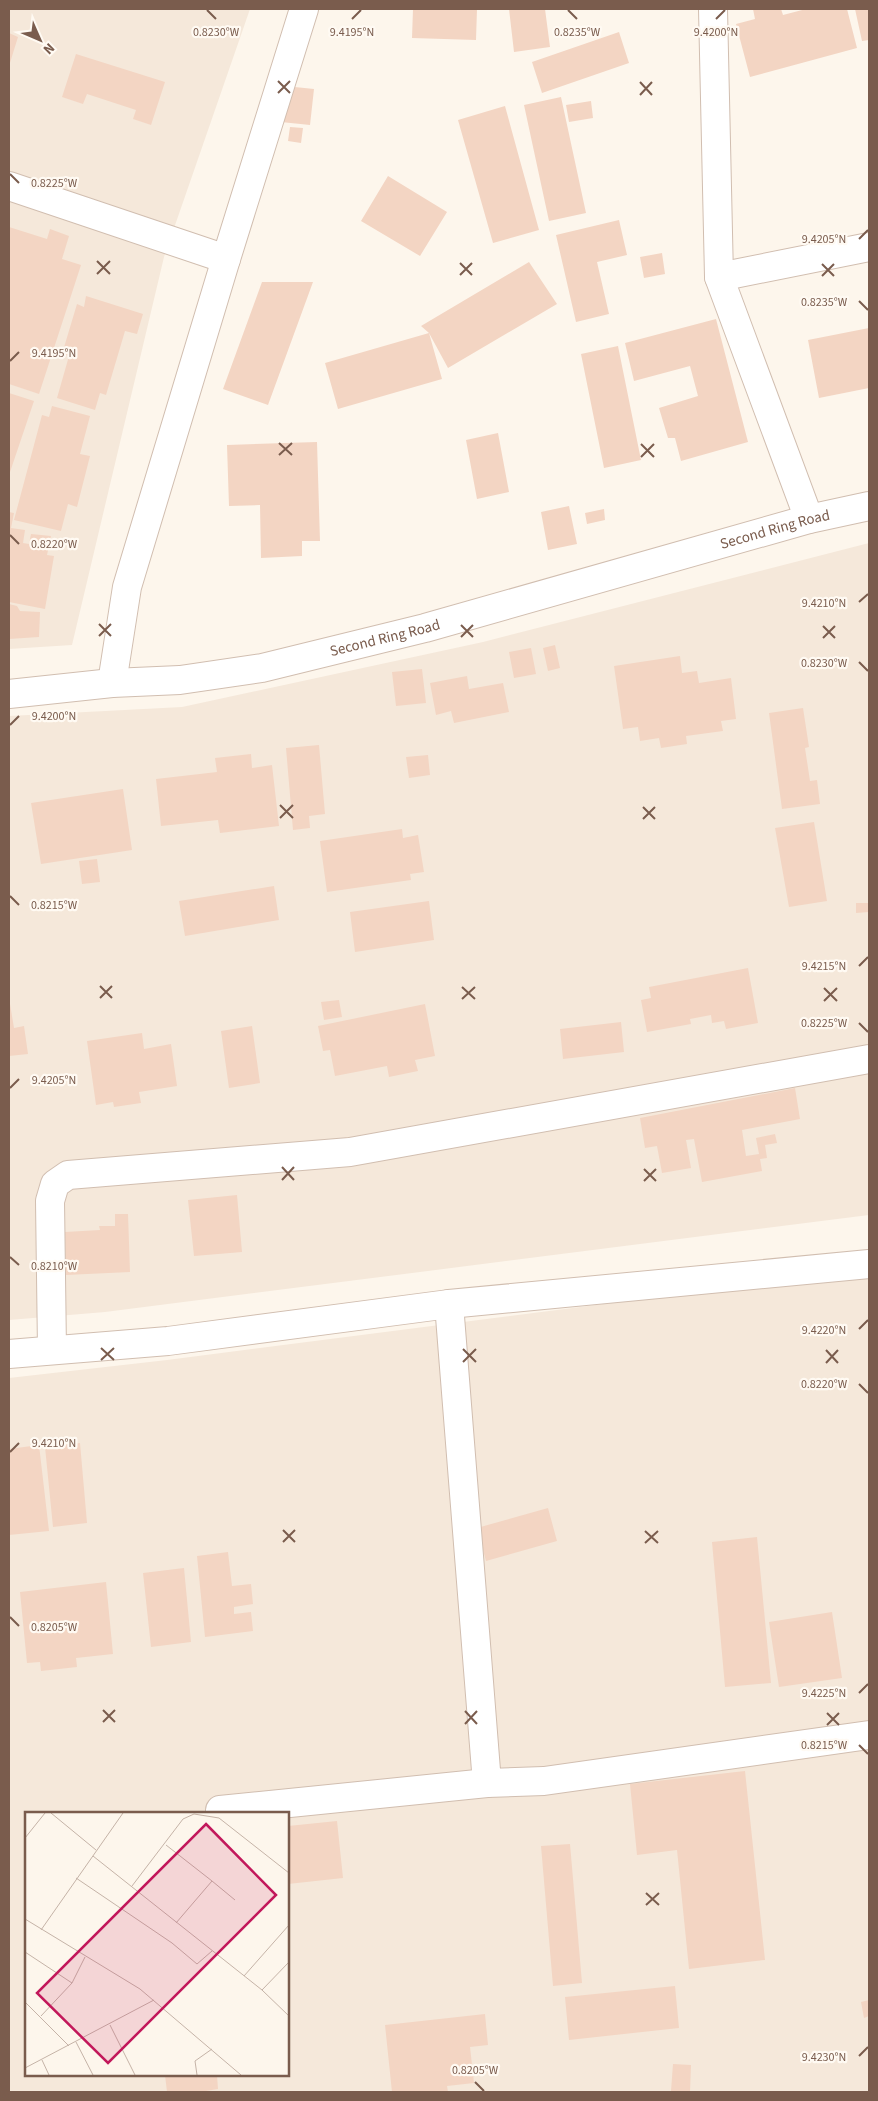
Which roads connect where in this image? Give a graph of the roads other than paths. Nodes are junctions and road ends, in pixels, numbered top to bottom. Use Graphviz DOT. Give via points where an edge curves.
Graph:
graph roads {
  1 [pos="304,9"];
  2 [pos="713,9"];
  3 [pos="9,186"];
  4 [pos="869,247"];
  5 [pos="226,259"];
  6 [pos="719,277"];
  7 [pos="869,506"];
  8 [pos="809,519"];
  9 [pos="112,683"];
  10 [pos="9,694"];
  11 [pos="869,1059"];
  12 [pos="869,1264"];
  13 [pos="449,1304"];
  14 [pos="52,1350"];
  15 [pos="9,1354"];
  16 [pos="869,1735"];
  17 [pos="487,1783"];
  18 [pos="220,1810"];
  1 -- 5 [label="street"];
  2 -- 6 [label="street"];
  3 -- 5 [label="street"];
  4 -- 6 [label="street"];
  5 -- 9 [label="street" via="127,587"];
  6 -- 8 [label="street"];
  7 -- 8 [label="street, Second Ring Road"];
  8 -- 9 [label="street, Second Ring Road" via="425,628 262,668 180,680"];
  9 -- 10 [label="street, Second Ring Road"];
  11 -- 14 [label="street" via="350,1152 68,1175 56,1184 50,1201"];
  12 -- 13 [label="street"];
  13 -- 14 [label="street" via="168,1341"];
  13 -- 17 [label="street"];
  14 -- 15 [label="street"];
  16 -- 17 [label="street" via="544,1781"];
  17 -- 18 [label="street"];
}
